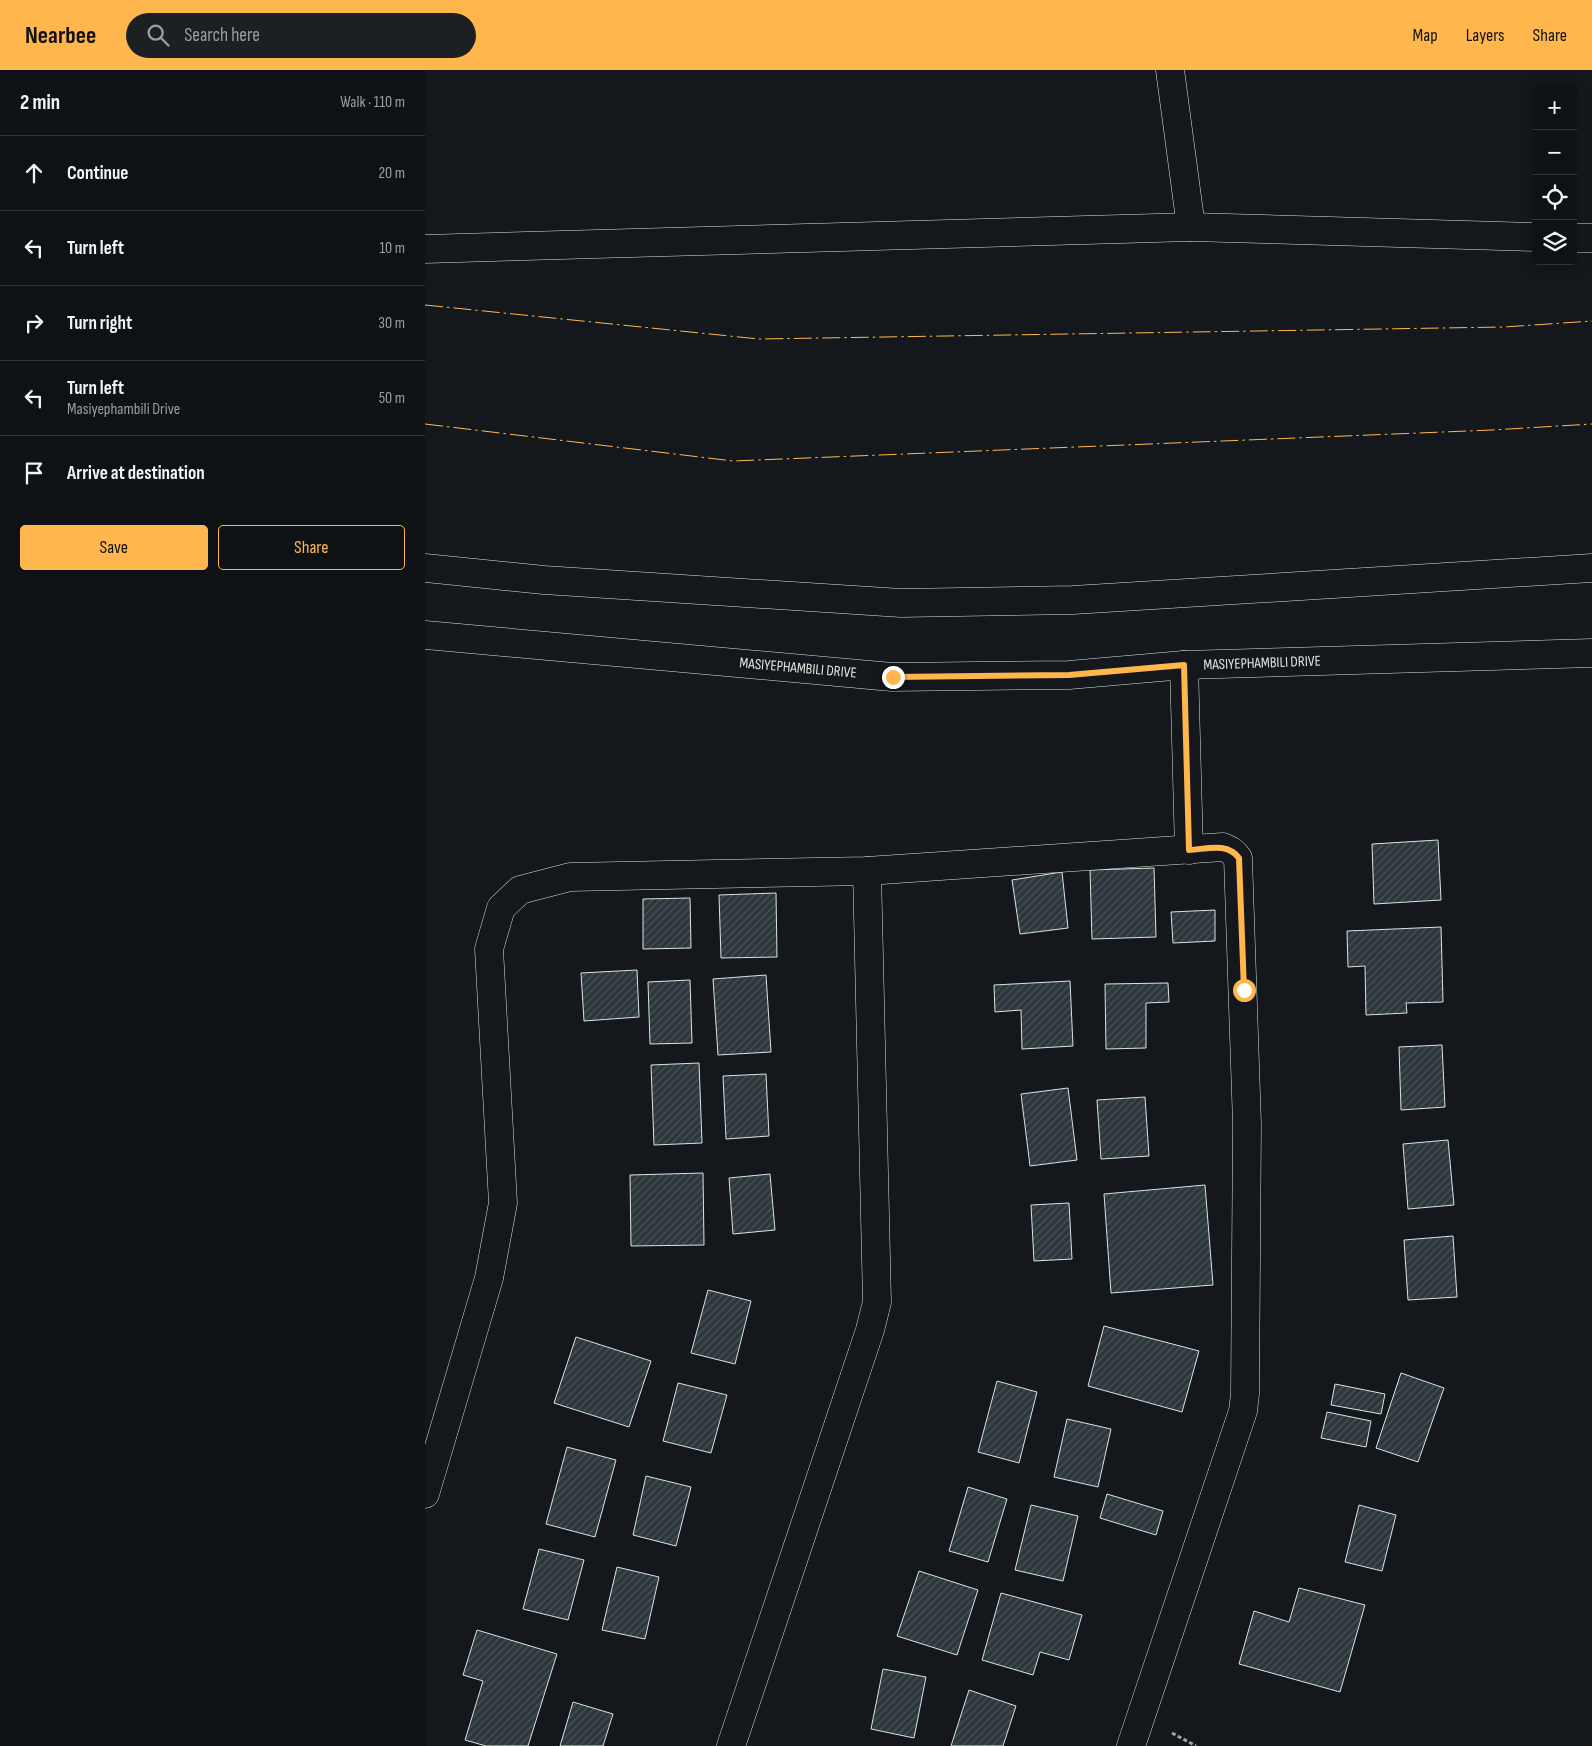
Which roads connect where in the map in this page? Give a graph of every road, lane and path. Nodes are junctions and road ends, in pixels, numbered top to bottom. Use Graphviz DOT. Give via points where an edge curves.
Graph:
graph roads {
  1 [pos="1170,70"];
  2 [pos="1191,227"];
  3 [pos="1532,237"];
  4 [pos="1577,238"];
  5 [pos="1592,238"];
  6 [pos="425,249"];
  7 [pos="425,568"];
  8 [pos="1592,568"];
  9 [pos="425,635"];
  10 [pos="1592,653"];
  11 [pos="1184,665"];
  12 [pos="1189,850"];
  13 [pos="867,871"];
  14 [pos="425,1494"];
  15 [pos="731,1746"];
  16 [pos="1131,1746"];
  1 -- 2 [label="street"];
  2 -- 3 [label="street"];
  2 -- 6 [label="street"];
  4 -- 5 [label="street"];
  7 -- 8 [label="street" via="544,580 901,603 1073,600"];
  9 -- 11 [label="street, MASIYEPHAMBILI DRIVE" via="893,677 1069,675"];
  10 -- 11 [label="street, MASIYEPHAMBILI DRIVE"];
  11 -- 12 [label="street"];
  12 -- 13 [label="street"];
  12 -- 16 [label="street" via="1223,847 1239,858 1247,1124 1245,1394 1243,1411"];
  13 -- 14 [label="street" via="571,878 520,890 501,908 489,949 503,1203 489,1278"];
  13 -- 15 [label="street" via="877,1302"];
}
